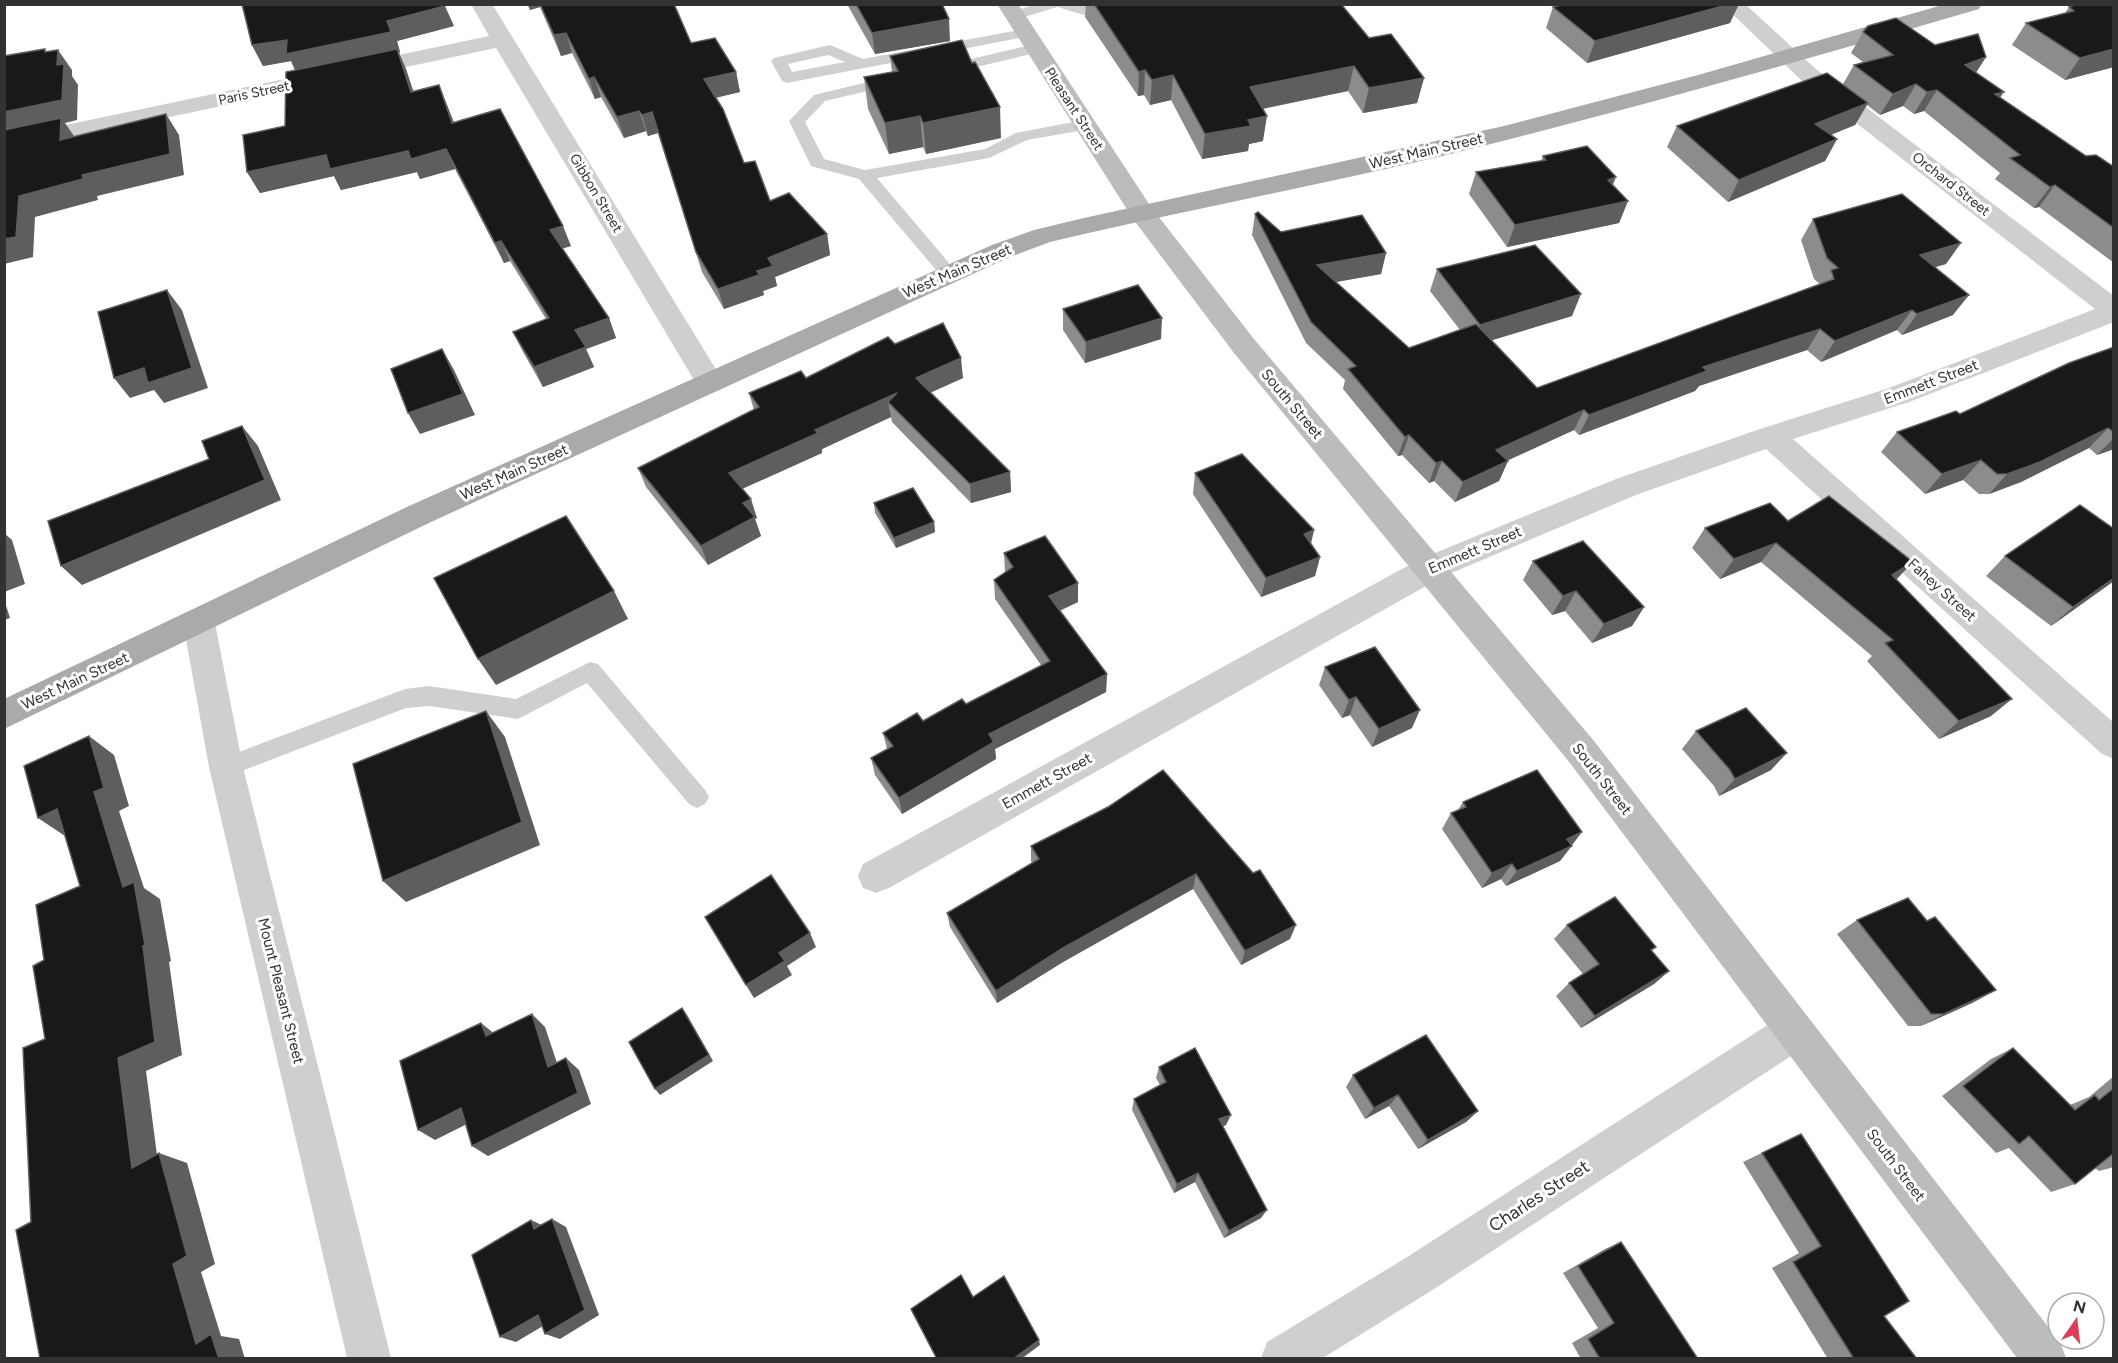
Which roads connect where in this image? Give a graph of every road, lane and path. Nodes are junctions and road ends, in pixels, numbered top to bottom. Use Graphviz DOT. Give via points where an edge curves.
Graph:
graph roads {
  1 [pos="481,4"];
  2 [pos="1053,4"];
  3 [pos="1062,4"];
  4 [pos="1119,4"];
  5 [pos="1732,4"];
  6 [pos="1971,4"];
  7 [pos="1020,26"];
  8 [pos="503,40"];
  9 [pos="1790,57"];
  10 [pos="861,64"];
  11 [pos="934,72"];
  12 [pos="911,77"];
  13 [pos="1084,125"];
  14 [pos="4,145"];
  15 [pos="865,174"];
  16 [pos="1142,213"];
  17 [pos="948,273"];
  18 [pos="2114,311"];
  19 [pos="710,383"];
  20 [pos="1770,436"];
  21 [pos="1431,567"];
  22 [pos="199,622"];
  23 [pos="4,715"];
  24 [pos="2114,744"];
  25 [pos="226,767"];
  26 [pos="697,797"];
  27 [pos="876,876"];
  28 [pos="1794,1031"];
  29 [pos="369,1359"];
  30 [pos="1282,1359"];
  31 [pos="2044,1359"];
  1 -- 8 [label="street, Gibbon Street"];
  2 -- 7 [label="lane"];
  3 -- 4 [label="lane" via="1084,11"];
  5 -- 9 [label="street, Orchard Street"];
  6 -- 9 [label="main road, West Main Street"];
  7 -- 10 [label="lane"];
  7 -- 11 [label="lane"];
  7 -- 13 [label="main road, Pleasant Street"];
  8 -- 14 [label="street, Paris Street"];
  8 -- 19 [label="street, Gibbon Street"];
  9 -- 16 [label="main road, West Main Street" via="1438,149"];
  9 -- 18 [label="street, Orchard Street"];
  12 -- 15 [label="lane" via="820,98 797,121 817,162"];
  13 -- 15 [label="lane" via="1022,136 989,153"];
  13 -- 16 [label="main road, Pleasant Street"];
  15 -- 17 [label="lane"];
  16 -- 17 [label="main road, West Main Street" via="1043,236"];
  16 -- 21 [label="main road, South Street" via="1244,346"];
  17 -- 19 [label="main road, West Main Street"];
  18 -- 20 [label="street, Emmett Street" via="1899,395"];
  19 -- 22 [label="main road, West Main Street" via="420,514"];
  20 -- 21 [label="street, Emmett Street" via="1626,488"];
  20 -- 24 [label="street, Fahey Street"];
  21 -- 27 [label="street, Emmett Street"];
  21 -- 28 [label="main road, South Street" via="1581,752"];
  22 -- 23 [label="main road, West Main Street"];
  22 -- 25 [label="street, Mount Pleasant Street"];
  25 -- 26 [label="lane" via="405,699 429,696 518,709 590,671"];
  25 -- 29 [label="street, Mount Pleasant Street"];
  28 -- 30 [label="street, Charles Street"];
  28 -- 31 [label="main road, South Street"];
}
